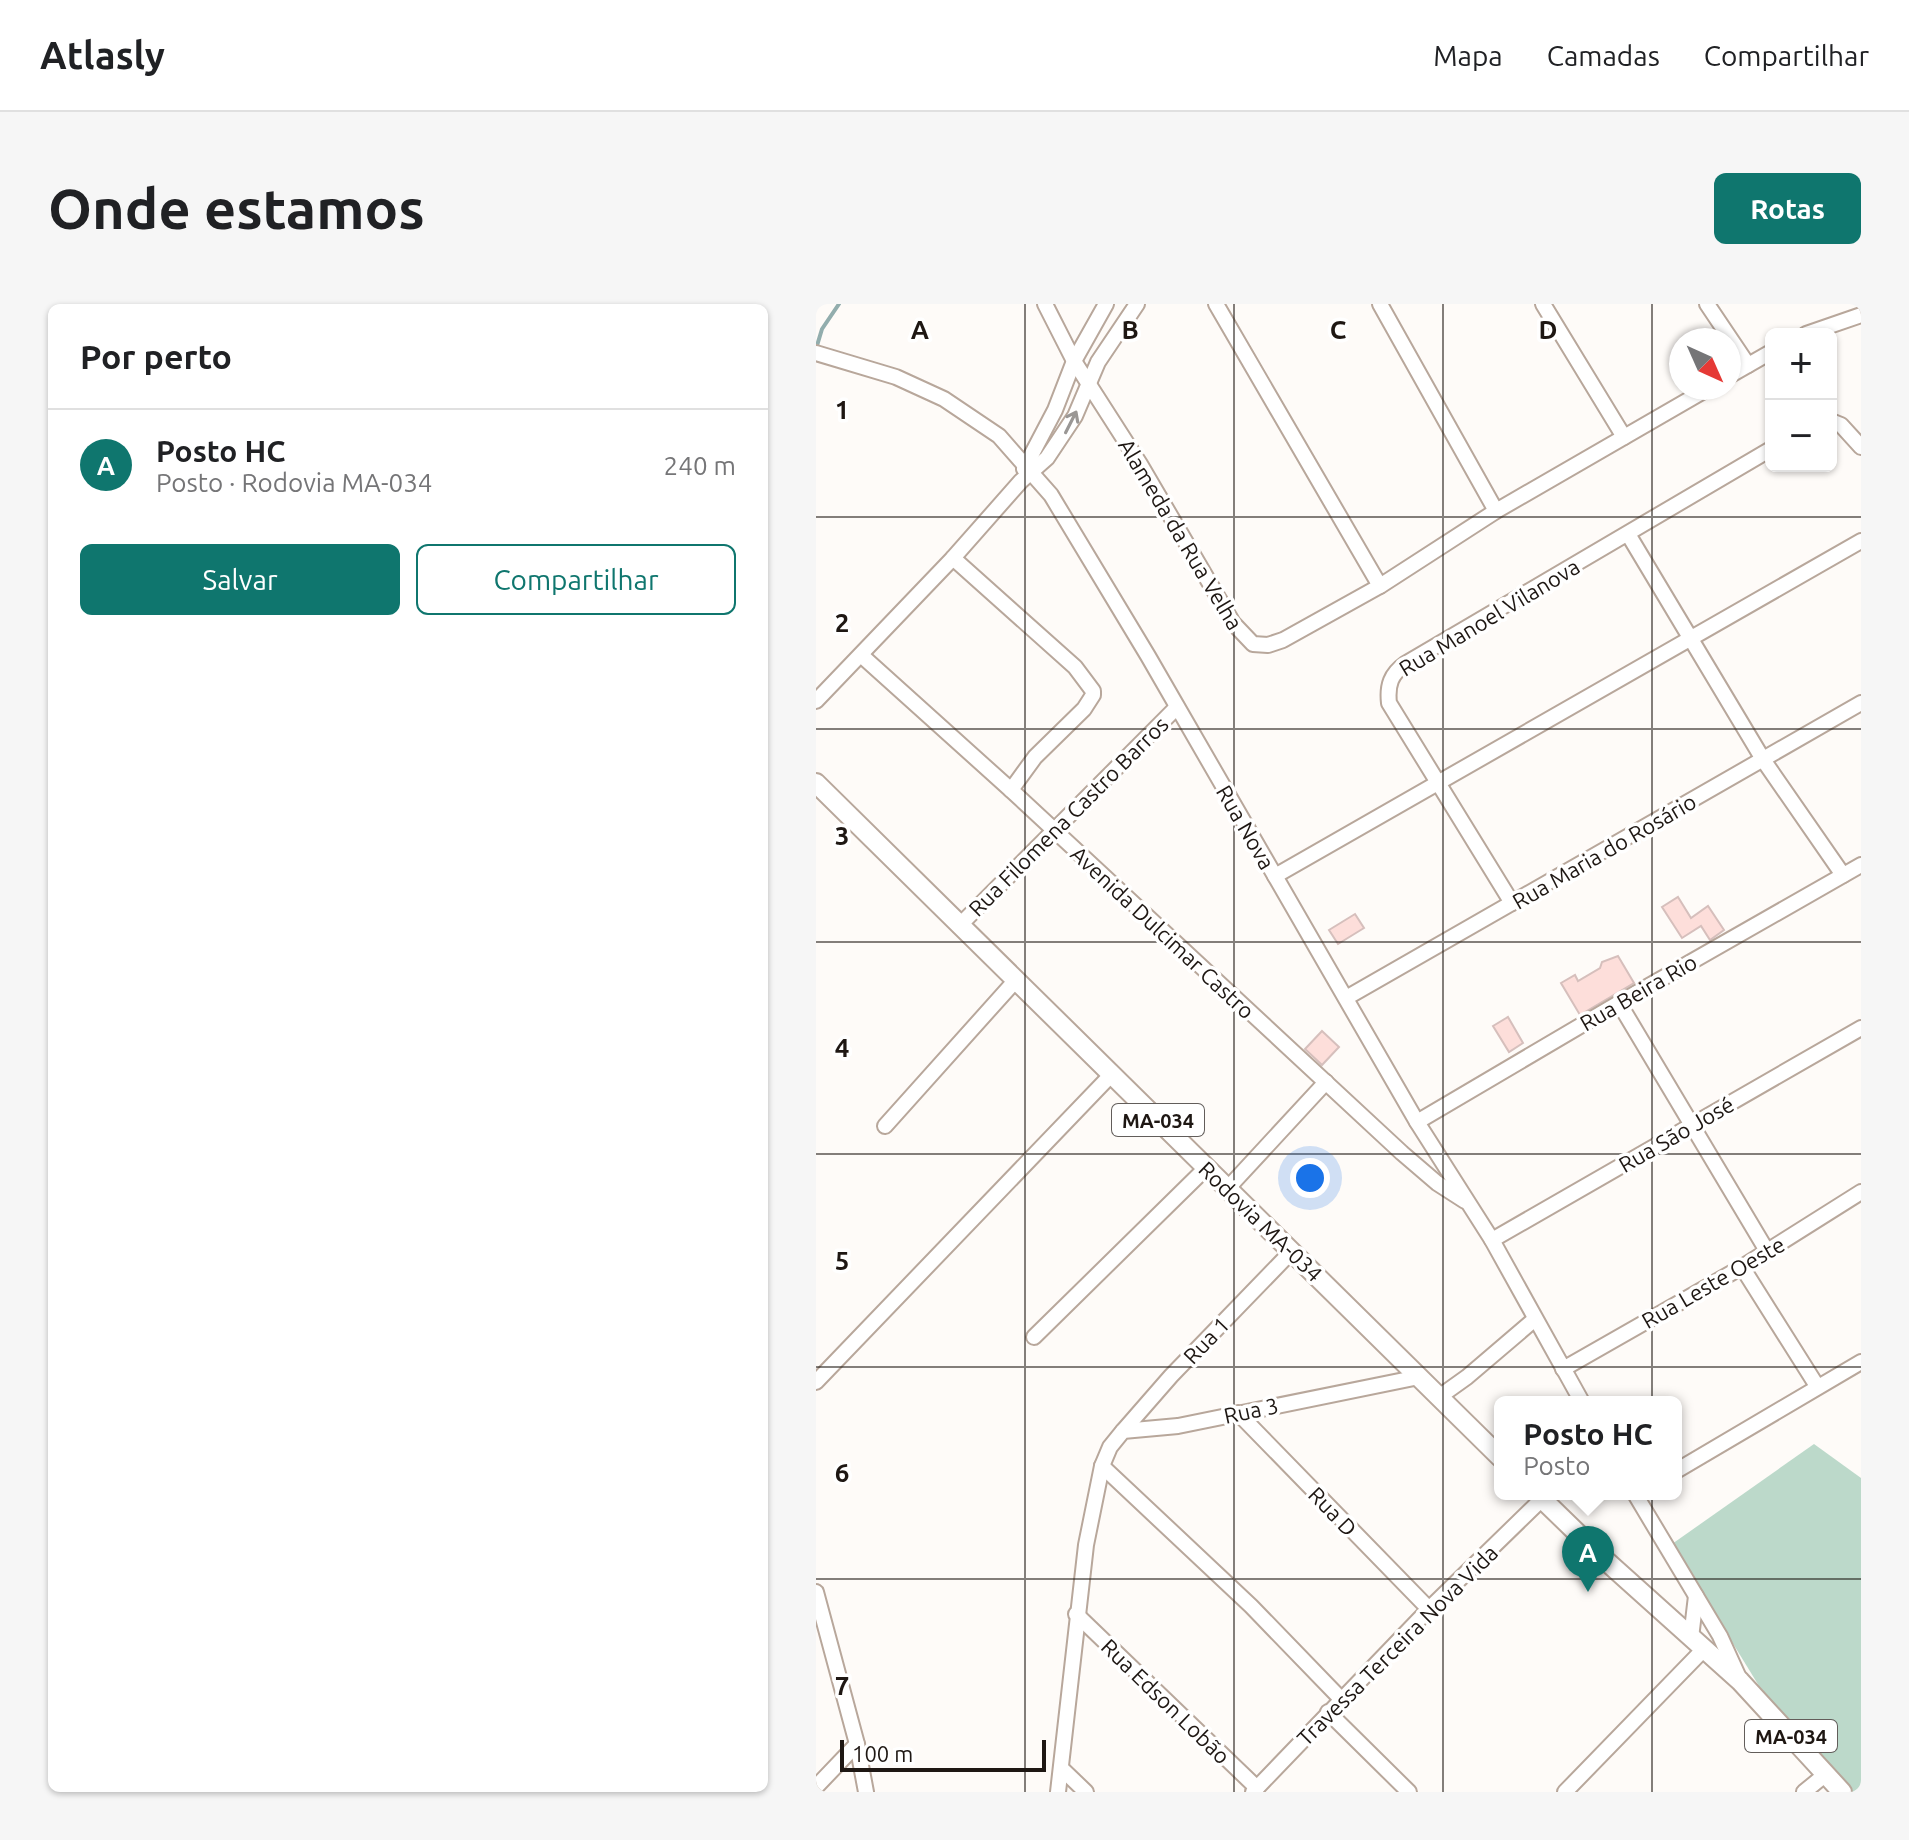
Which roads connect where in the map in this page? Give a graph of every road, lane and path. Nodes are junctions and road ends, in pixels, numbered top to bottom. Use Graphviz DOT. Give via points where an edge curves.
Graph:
graph roads {
  1 [pos="1045,304"];
  2 [pos="1106,304"];
  3 [pos="1137,304"];
  4 [pos="1216,304"];
  5 [pos="1380,304"];
  6 [pos="1543,304"];
  7 [pos="1707,304"];
  8 [pos="1861,315"];
  9 [pos="1823,328"];
  10 [pos="816,353"];
  11 [pos="1765,355"];
  12 [pos="1074,361"];
  13 [pos="1748,365"];
  14 [pos="1741,369"];
  15 [pos="1087,383"];
  16 [pos="1688,400"];
  17 [pos="1837,424"];
  18 [pos="1624,437"];
  19 [pos="1861,447"];
  20 [pos="1765,453"];
  21 [pos="1026,473"];
  22 [pos="1496,511"];
  23 [pos="1628,534"];
  24 [pos="1861,541"];
  25 [pos="953,558"];
  26 [pos="1380,586"];
  27 [pos="1691,640"];
  28 [pos="861,655"];
  29 [pos="816,701"];
  30 [pos="1861,703"];
  31 [pos="1177,707"];
  32 [pos="1764,761"];
  33 [pos="816,783"];
  34 [pos="1440,783"];
  35 [pos="1011,790"];
  36 [pos="1053,831"];
  37 [pos="1861,865"];
  38 [pos="1843,875"];
  39 [pos="1275,876"];
  40 [pos="1512,903"];
  41 [pos="959,926"];
  42 [pos="1015,981"];
  43 [pos="1346,998"];
  44 [pos="1619,1003"];
  45 [pos="1861,1028"];
  46 [pos="1112,1074"];
  47 [pos="1326,1082"];
  48 [pos="1417,1122"];
  49 [pos="885,1126"];
  50 [pos="1690,1126"];
  51 [pos="1206,1168"];
  52 [pos="1228,1188"];
  53 [pos="1861,1192"];
  54 [pos="1469,1204"];
  55 [pos="1492,1240"];
  56 [pos="1292,1251"];
  57 [pos="1767,1251"];
  58 [pos="1742,1267"];
  59 [pos="1535,1319"];
  60 [pos="1034,1337"];
  61 [pos="1861,1362"];
  62 [pos="1563,1369"];
  63 [pos="817,1377"];
  64 [pos="1419,1377"];
  65 [pos="1817,1386"];
  66 [pos="1579,1396"];
  67 [pos="1439,1397"];
  68 [pos="1238,1413"];
  69 [pos="1123,1431"];
  70 [pos="1494,1451"];
  71 [pos="1102,1466"];
  72 [pos="1682,1467"];
  73 [pos="1536,1500"];
  74 [pos="1544,1500"];
  75 [pos="1640,1500"];
  76 [pos="816,1594"];
  77 [pos="1696,1595"];
  78 [pos="1429,1609"];
  79 [pos="1076,1614"];
  80 [pos="1697,1644"];
  81 [pos="1740,1681"];
  82 [pos="1341,1699"];
  83 [pos="1328,1712"];
  84 [pos="857,1744"];
  85 [pos="1061,1768"];
  86 [pos="1826,1774"];
  87 [pos="816,1787"];
  88 [pos="1255,1790"];
  89 [pos="866,1792"];
  90 [pos="1058,1792"];
  91 [pos="1086,1792"];
  92 [pos="1409,1792"];
  93 [pos="1565,1792"];
  94 [pos="1804,1792"];
  95 [pos="1842,1792"];
  1 -- 12 [label="street, Alameda da Rua Velha"];
  2 -- 12 [label="street"];
  3 -- 15 [label="street"];
  4 -- 26 [label="street"];
  5 -- 22 [label="street"];
  6 -- 18 [label="street"];
  7 -- 13 [label="street"];
  8 -- 9 [label="street"];
  10 -- 21 [label="street, Rua Nova" via="917,385 944,399 999,436"];
  11 -- 13 [label="street"];
  12 -- 15 [label="street, Alameda da Rua Velha"];
  12 -- 21 [label="street"];
  13 -- 14 [label="street"];
  21 -- 15 [label="street, one-way" via="1065,434"];
  15 -- 26 [label="street, Alameda da Rua Velha" via="1233,623 1253,644 1283,640"];
  16 -- 18 [label="street, Alameda da Rua Velha"];
  17 -- 19 [label="street"];
  18 -- 22 [label="street, Alameda da Rua Velha"];
  20 -- 23 [label="street, Rua Manoel Vilanova"];
  21 -- 25 [label="street"];
  21 -- 31 [label="street, Rua Nova" via="1066,517"];
  22 -- 26 [label="street, Alameda da Rua Velha"];
  23 -- 27 [label="street"];
  23 -- 34 [label="street, Rua Manoel Vilanova" via="1396,670 1389,703"];
  24 -- 27 [label="street"];
  25 -- 28 [label="street"];
  25 -- 35 [label="street" via="1092,688 1084,709 1035,757"];
  27 -- 32 [label="street"];
  27 -- 34 [label="street"];
  28 -- 29 [label="street"];
  28 -- 35 [label="street, Avenida Dulcimar Castro"];
  30 -- 32 [label="street, Rua Maria do Rosário"];
  31 -- 36 [label="street, Rua Filomena Castro Barros"];
  31 -- 39 [label="street, Rua Nova"];
  32 -- 38 [label="street"];
  32 -- 40 [label="street, Rua Maria do Rosário"];
  33 -- 41 [label="main road, Rodovia MA-034 / MA-034"];
  34 -- 39 [label="street"];
  34 -- 40 [label="street, Rua Manoel Vilanova"];
  35 -- 36 [label="street, Avenida Dulcimar Castro"];
  36 -- 41 [label="street, Rua Filomena Castro Barros"];
  36 -- 47 [label="street, Avenida Dulcimar Castro"];
  37 -- 38 [label="street, Rua Beira Rio"];
  38 -- 44 [label="street, Rua Beira Rio"];
  39 -- 43 [label="street, Rua Nova"];
  40 -- 43 [label="street, Rua Maria do Rosário"];
  41 -- 42 [label="main road, Rodovia MA-034 / MA-034"];
  42 -- 46 [label="main road, Rodovia MA-034 / MA-034"];
  42 -- 49 [label="street"];
  43 -- 48 [label="street, Rua Nova"];
  44 -- 48 [label="street, Rua Beira Rio"];
  44 -- 50 [label="street"];
  45 -- 50 [label="street, Rua São José"];
  46 -- 51 [label="main road, Rodovia MA-034 / MA-034"];
  46 -- 63 [label="street"];
  47 -- 52 [label="street"];
  47 -- 54 [label="street, Avenida Dulcimar Castro" via="1425,1173"];
  48 -- 54 [label="street, Rua Nova"];
  50 -- 55 [label="street, Rua São José"];
  50 -- 57 [label="street"];
  51 -- 52 [label="main road, Rodovia MA-034 / MA-034"];
  51 -- 60 [label="street"];
  52 -- 56 [label="main road, Rodovia MA-034 / MA-034"];
  53 -- 57 [label="street, Rua Leste Oeste"];
  54 -- 55 [label="street, Rua Nova"];
  55 -- 59 [label="street, Rua Nova"];
  56 -- 64 [label="main road, Rodovia MA-034 / MA-034"];
  56 -- 69 [label="street, Rua 1"];
  57 -- 58 [label="street, Rua Leste Oeste"];
  58 -- 62 [label="street, Rua Leste Oeste"];
  58 -- 65 [label="street"];
  59 -- 62 [label="street, Rua Nova"];
  59 -- 67 [label="street"];
  61 -- 65 [label="street"];
  62 -- 66 [label="street, Rua Nova"];
  64 -- 67 [label="main road, Rodovia MA-034 / MA-034"];
  64 -- 68 [label="street, Rua 3"];
  65 -- 72 [label="street"];
  67 -- 70 [label="main road, Rodovia MA-034 / MA-034"];
  68 -- 69 [label="street, Rua 3"];
  68 -- 78 [label="street, Rua D"];
  69 -- 71 [label="street"];
  71 -- 79 [label="street"];
  71 -- 82 [label="street"];
  73 -- 78 [label="street, Travessa Terceira Nova Vida"];
  74 -- 80 [label="main road, MA-034"];
  75 -- 77 [label="street"];
  76 -- 84 [label="street"];
  77 -- 80 [label="street"];
  77 -- 81 [label="street"];
  78 -- 82 [label="street, Travessa Terceira Nova Vida"];
  79 -- 85 [label="street"];
  79 -- 88 [label="street, Rua Edson Lobão"];
  80 -- 81 [label="main road, MA-034"];
  80 -- 93 [label="street"];
  81 -- 86 [label="main road, MA-034"];
  82 -- 83 [label="street, Travessa Terceira Nova Vida"];
  83 -- 88 [label="street, Travessa Terceira Nova Vida"];
  83 -- 92 [label="street"];
  84 -- 87 [label="street"];
  84 -- 89 [label="street"];
  85 -- 90 [label="street"];
  85 -- 91 [label="street"];
  86 -- 94 [label="street"];
  86 -- 95 [label="main road, MA-034"];
}
